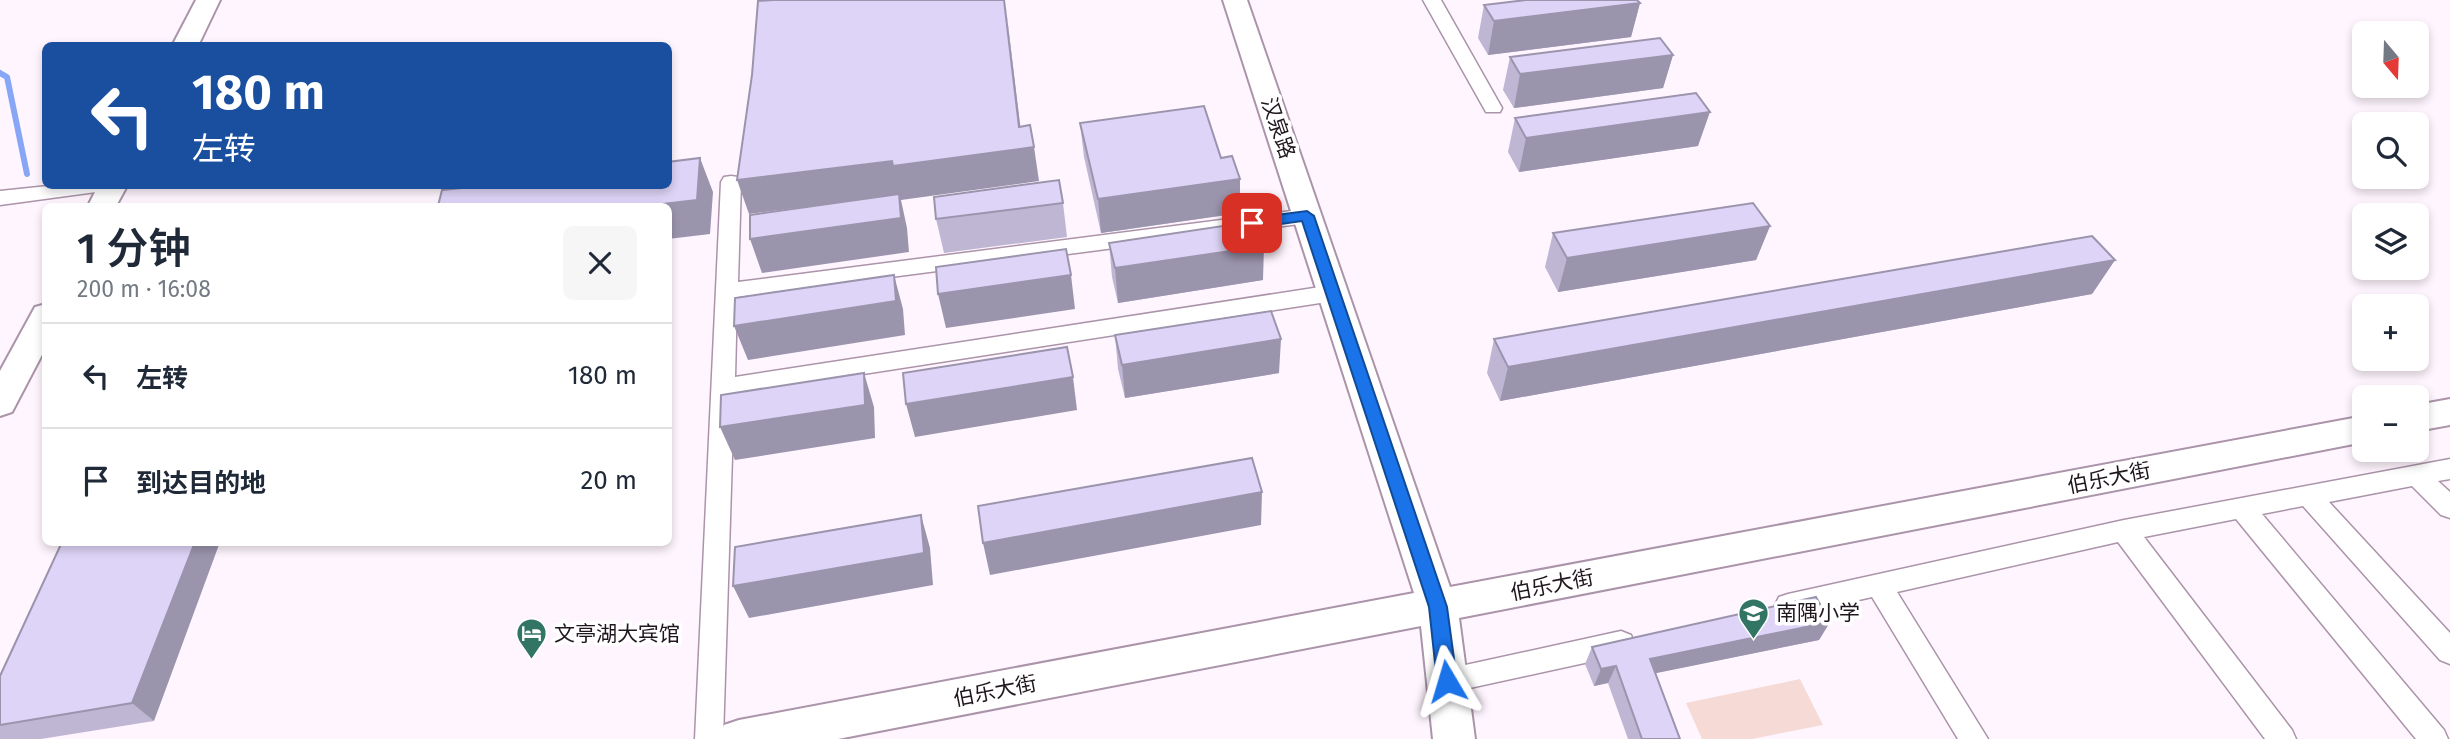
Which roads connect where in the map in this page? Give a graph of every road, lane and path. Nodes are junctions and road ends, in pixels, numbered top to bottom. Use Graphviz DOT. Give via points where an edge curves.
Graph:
graph roads {
  1 [pos="208,0"];
  2 [pos="1235,0"];
  3 [pos="1432,0"];
  4 [pos="187,42"];
  5 [pos="1493,108"];
  6 [pos="731,182"];
  7 [pos="72,189"];
  8 [pos="0,198"];
  9 [pos="1307,216"];
  10 [pos="727,290"];
  11 [pos="1333,293"];
  12 [pos="42,323"];
  13 [pos="723,387"];
  14 [pos="0,403"];
  15 [pos="2450,412"];
  16 [pos="2429,416"];
  17 [pos="2352,431"];
  18 [pos="2450,470"];
  19 [pos="2417,475"];
  20 [pos="2309,496"];
  21 [pos="2242,508"];
  22 [pos="2450,508"];
  23 [pos="2124,530"];
  24 [pos="1879,585"];
  25 [pos="1438,607"];
  26 [pos="1771,609"];
  27 [pos="1649,636"];
  28 [pos="2450,652"];
  29 [pos="1447,681"];
  30 [pos="709,739"];
  31 [pos="739,739"];
  32 [pos="1454,739"];
  33 [pos="1975,739"];
  34 [pos="2282,739"];
  35 [pos="2434,739"];
  1 -- 4 [label="main road"];
  2 -- 9 [label="main road, 汉泉路"];
  3 -- 5 [label="street"];
  6 -- 10 [label="street"];
  7 -- 8 [label="street"];
  9 -- 10 [label="street"];
  9 -- 11 [label="main road, 汉泉路"];
  10 -- 13 [label="street"];
  11 -- 13 [label="street"];
  11 -- 25 [label="main road, 汉泉路"];
  12 -- 14 [label="main road"];
  13 -- 30 [label="street"];
  15 -- 16 [label="main road"];
  17 -- 25 [label="main road, 伯乐大街"];
  18 -- 19 [label="street"];
  19 -- 20 [label="street"];
  19 -- 22 [label="street"];
  20 -- 21 [label="street"];
  20 -- 28 [label="street"];
  21 -- 23 [label="street"];
  21 -- 35 [label="street"];
  23 -- 24 [label="street"];
  23 -- 34 [label="street"];
  24 -- 26 [label="street"];
  24 -- 33 [label="street"];
  25 -- 29 [label="main road, 汉泉路"];
  25 -- 31 [label="main road, 伯乐大街"];
  27 -- 29 [label="street"];
  29 -- 32 [label="main road, 汉泉路"];
}
